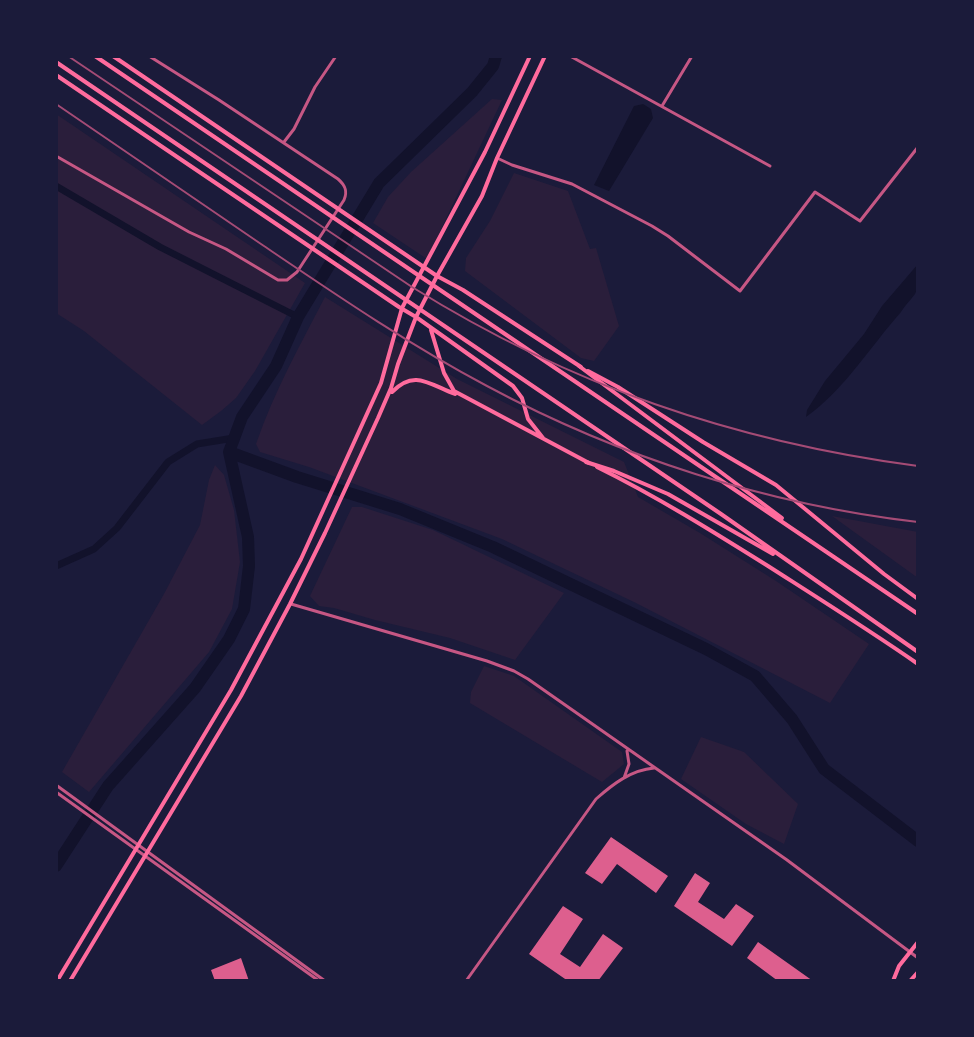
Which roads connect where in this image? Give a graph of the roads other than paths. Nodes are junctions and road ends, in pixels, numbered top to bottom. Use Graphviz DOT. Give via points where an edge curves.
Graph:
graph roads {
  1 [pos="95,56"];
  2 [pos="113,56"];
  3 [pos="149,56"];
  4 [pos="336,56"];
  5 [pos="530,56"];
  6 [pos="545,56"];
  7 [pos="570,56"];
  8 [pos="692,56"];
  9 [pos="56,62"];
  10 [pos="56,75"];
  11 [pos="662,106"];
  12 [pos="284,142"];
  13 [pos="918,147"];
  14 [pos="56,156"];
  15 [pos="497,158"];
  16 [pos="770,166"];
  17 [pos="424,266"];
  18 [pos="437,276"];
  19 [pos="402,308"];
  20 [pos="416,317"];
  21 [pos="430,328"];
  22 [pos="579,366"];
  23 [pos="387,397"];
  24 [pos="468,400"];
  25 [pos="543,438"];
  26 [pos="586,462"];
  27 [pos="806,537"];
  28 [pos="787,562"];
  29 [pos="918,599"];
  30 [pos="290,604"];
  31 [pos="918,614"];
  32 [pos="918,652"];
  33 [pos="918,664"];
  34 [pos="627,749"];
  35 [pos="654,768"];
  36 [pos="624,778"];
  37 [pos="56,785"];
  38 [pos="56,792"];
  39 [pos="66,795"];
  40 [pos="137,848"];
  41 [pos="146,854"];
  42 [pos="918,942"];
  43 [pos="910,952"];
  44 [pos="918,958"];
  45 [pos="918,972"];
  46 [pos="57,981"];
  47 [pos="70,981"];
  48 [pos="319,981"];
  49 [pos="325,981"];
  50 [pos="466,981"];
  51 [pos="893,981"];
  52 [pos="910,981"];
  1 -- 27 [label="main road"];
  2 -- 17 [label="main road"];
  3 -- 12 [label="street"];
  4 -- 12 [label="street"];
  5 -- 17 [label="main road"];
  6 -- 15 [label="main road"];
  7 -- 11 [label="street"];
  8 -- 11 [label="street"];
  9 -- 28 [label="main road"];
  10 -- 19 [label="main road"];
  11 -- 16 [label="street"];
  12 -- 14 [label="street" via="338,179 346,191 303,265 287,280 278,280"];
  13 -- 15 [label="street" via="860,221 815,192 740,291 652,226 572,184"];
  15 -- 18 [label="main road"];
  17 -- 18 [label="main road"];
  17 -- 19 [label="main road"];
  18 -- 20 [label="main road"];
  18 -- 22 [label="main road"];
  19 -- 20 [label="main road"];
  19 -- 40 [label="main road" via="381,383 301,559 249,659"];
  20 -- 21 [label="main road"];
  20 -- 23 [label="main road"];
  21 -- 24 [label="main road" via="449,385"];
  21 -- 25 [label="main road" via="513,386"];
  22 -- 27 [label="main road"];
  22 -- 29 [label="main road" via="776,485"];
  23 -- 24 [label="main road" via="411,378"];
  23 -- 30 [label="main road"];
  24 -- 25 [label="main road"];
  25 -- 26 [label="main road"];
  26 -- 28 [label="main road" via="668,494"];
  26 -- 33 [label="main road" via="693,519"];
  27 -- 31 [label="main road"];
  28 -- 32 [label="main road"];
  30 -- 34 [label="street" via="502,666"];
  30 -- 41 [label="main road"];
  34 -- 35 [label="street"];
  34 -- 36 [label="street"];
  35 -- 36 [label="street"];
  35 -- 43 [label="street"];
  36 -- 50 [label="street" via="587,810"];
  37 -- 39 [label="street"];
  38 -- 39 [label="street"];
  39 -- 40 [label="street"];
  39 -- 40 [label="street"];
  40 -- 41 [label="street"];
  40 -- 46 [label="main road"];
  41 -- 47 [label="main road"];
  41 -- 48 [label="street"];
  41 -- 49 [label="street"];
  42 -- 43 [label="main road"];
  43 -- 44 [label="street"];
  43 -- 51 [label="main road"];
  45 -- 52 [label="main road"];
}
